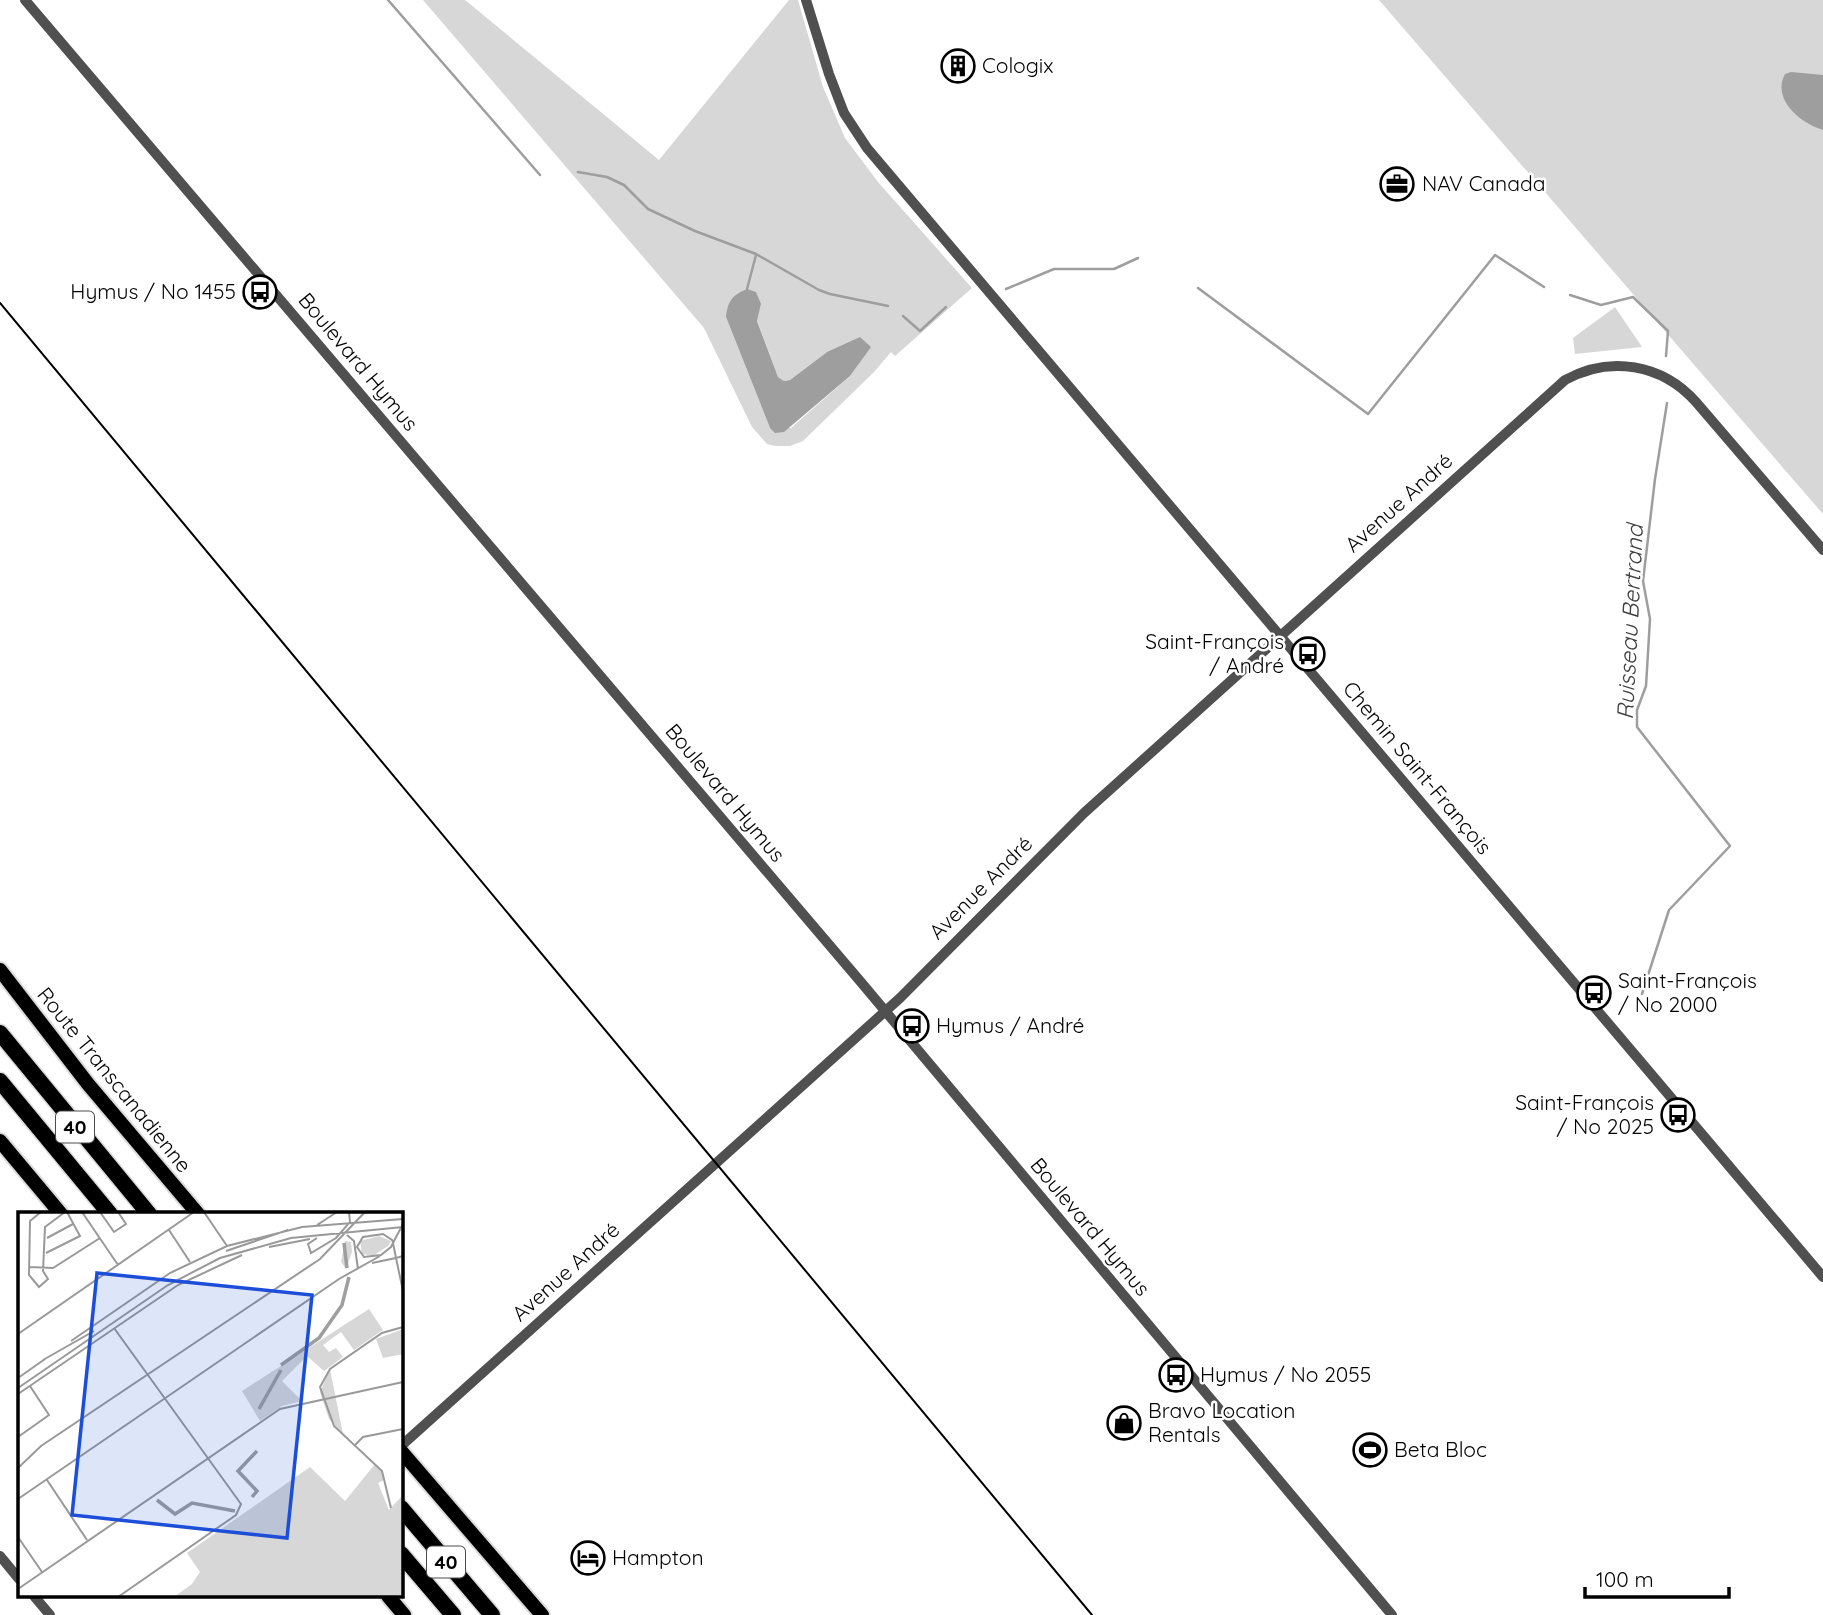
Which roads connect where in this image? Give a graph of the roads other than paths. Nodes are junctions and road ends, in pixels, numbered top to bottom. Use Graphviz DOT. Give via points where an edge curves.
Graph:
graph roads {
  1 [pos="25,0"];
  2 [pos="806,0"];
  3 [pos="1823,550"];
  4 [pos="1280,635"];
  5 [pos="0,970"];
  6 [pos="885,1011"];
  7 [pos="0,1033"];
  8 [pos="0,1082"];
  9 [pos="0,1141"];
  10 [pos="59,1212"];
  11 [pos="108,1212"];
  12 [pos="147,1212"];
  13 [pos="196,1212"];
  14 [pos="1823,1277"];
  15 [pos="402,1448"];
  16 [pos="402,1450"];
  17 [pos="402,1509"];
  18 [pos="402,1555"];
  19 [pos="0,1556"];
  20 [pos="414,1570"];
  21 [pos="18,1578"];
  22 [pos="36,1598"];
  23 [pos="390,1598"];
  24 [pos="50,1615"];
  25 [pos="404,1615"];
  26 [pos="447,1615"];
  27 [pos="453,1615"];
  28 [pos="492,1615"];
  29 [pos="542,1615"];
  30 [pos="1392,1615"];
  1 -- 6 [label="street, Boulevard Hymus"];
  2 -- 4 [label="street, Chemin Saint-François" via="844,113 867,148"];
  3 -- 4 [label="street, Avenue André" via="1679,386 1638,367 1596,368 1559,385"];
  4 -- 6 [label="street, Avenue André" via="1076,821"];
  4 -- 14 [label="street, Chemin Saint-François"];
  5 -- 13 [label="main road, Route Transcanadienne" via="81,1076"];
  6 -- 15 [label="street, Avenue André"];
  6 -- 30 [label="street, Boulevard Hymus"];
  7 -- 12 [label="highway, 40"];
  8 -- 11 [label="highway, 40"];
  9 -- 10 [label="main road"];
  16 -- 29 [label="main road"];
  17 -- 28 [label="highway, 40"];
  18 -- 20 [label="highway, 40"];
  19 -- 21 [label="street"];
  20 -- 26 [label="highway"];
  20 -- 27 [label="highway, 40"];
  22 -- 24 [label="street"];
  23 -- 25 [label="main road"];
}
